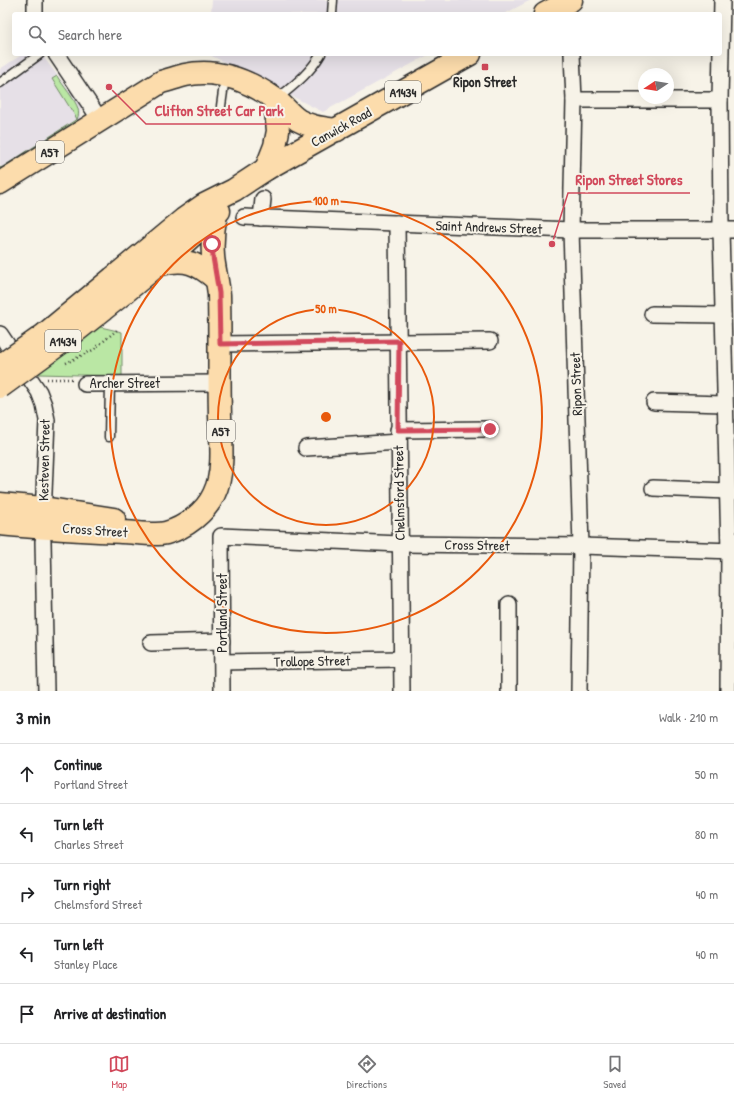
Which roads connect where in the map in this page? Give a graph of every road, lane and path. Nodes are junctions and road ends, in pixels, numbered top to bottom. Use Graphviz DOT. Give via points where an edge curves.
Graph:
graph roads {
  1 [pos="35,0"];
  2 [pos="333,0"];
  3 [pos="722,0"];
  4 [pos="570,5"];
  5 [pos="35,12"];
  6 [pos="332,12"];
  7 [pos="551,12"];
  8 [pos="728,40"];
  9 [pos="37,56"];
  10 [pos="57,56"];
  11 [pos="320,56"];
  12 [pos="466,56"];
  13 [pos="572,56"];
  14 [pos="225,75"];
  15 [pos="0,83"];
  16 [pos="275,100"];
  17 [pos="574,100"];
  18 [pos="720,100"];
  19 [pos="221,106"];
  20 [pos="101,120"];
  21 [pos="337,130"];
  22 [pos="727,131"];
  23 [pos="266,168"];
  24 [pos="0,183"];
  25 [pos="234,190"];
  26 [pos="263,198"];
  27 [pos="216,214"];
  28 [pos="244,217"];
  29 [pos="261,218"];
  30 [pos="397,223"];
  31 [pos="571,230"];
  32 [pos="727,230"];
  33 [pos="161,264"];
  34 [pos="216,280"];
  35 [pos="118,285"];
  36 [pos="652,314"];
  37 [pos="723,315"];
  38 [pos="117,330"];
  39 [pos="0,334"];
  40 [pos="399,341"];
  41 [pos="490,341"];
  42 [pos="220,344"];
  43 [pos="65,363"];
  44 [pos="0,366"];
  45 [pos="31,379"];
  46 [pos="110,383"];
  47 [pos="219,383"];
  48 [pos="85,384"];
  49 [pos="0,387"];
  50 [pos="654,402"];
  51 [pos="724,404"];
  52 [pos="490,429"];
  53 [pos="398,436"];
  54 [pos="110,437"];
  55 [pos="306,448"];
  56 [pos="653,488"];
  57 [pos="727,491"];
  58 [pos="0,504"];
  59 [pos="0,524"];
  60 [pos="43,525"];
  61 [pos="221,536"];
  62 [pos="400,544"];
  63 [pos="581,546"];
  64 [pos="731,551"];
  65 [pos="509,604"];
  66 [pos="222,641"];
  67 [pos="151,643"];
  68 [pos="401,659"];
  69 [pos="222,662"];
  70 [pos="46,691"];
  71 [pos="222,691"];
  72 [pos="402,691"];
  73 [pos="509,691"];
  74 [pos="579,691"];
  75 [pos="728,691"];
  1 -- 5 [label="street"];
  2 -- 6 [label="lane"];
  3 -- 8 [label="street"];
  4 -- 7 [label="main road"];
  8 -- 18 [label="street"];
  9 -- 15 [label="lane"];
  10 -- 20 [label="street"];
  11 -- 16 [label="lane" via="304,76"];
  12 -- 21 [label="main road, Canwick Road / A1434"];
  13 -- 17 [label="street, Ripon Street"];
  14 -- 16 [label="main road, A57" via="244,81"];
  14 -- 19 [label="lane"];
  14 -- 20 [label="main road, A57" via="186,75 161,82"];
  16 -- 21 [label="main road, A57" via="307,124"];
  16 -- 23 [label="main road" via="278,131"];
  17 -- 18 [label="street"];
  17 -- 31 [label="street, Ripon Street"];
  18 -- 22 [label="street"];
  20 -- 24 [label="main road, A57"];
  21 -- 23 [label="main road, Canwick Road / A1434"];
  22 -- 32 [label="street"];
  23 -- 25 [label="main road, Canwick Road / A1434"];
  25 -- 27 [label="main road, Canwick Road / A1434"];
  25 -- 35 [label="main road, Canwick Road / A1434" via="204,205 184,219"];
  26 -- 29 [label="street"];
  27 -- 33 [label="main road, Canwick Road / A1434"];
  27 -- 34 [label="main road, A57" via="212,244"];
  28 -- 29 [label="street, Saint Andrews Street"];
  29 -- 30 [label="street, Saint Andrews Street"];
  30 -- 31 [label="street, Saint Andrews Street"];
  30 -- 40 [label="street, Chelmsford Street"];
  31 -- 32 [label="street, Saint Andrews Street"];
  31 -- 63 [label="street, Ripon Street"];
  32 -- 37 [label="street"];
  33 -- 34 [label="main road" via="171,261 193,263"];
  33 -- 35 [label="main road, Canwick Road / A1434"];
  34 -- 42 [label="main road, A57" via="219,293"];
  35 -- 44 [label="main road, A1434, bridge"];
  35 -- 49 [label="main road, A1434, bridge" via="62,342"];
  36 -- 37 [label="street"];
  37 -- 51 [label="street"];
  38 -- 43 [label="path" via="93,350"];
  39 -- 45 [label="street, Kesteven Street"];
  40 -- 41 [label="street"];
  40 -- 42 [label="street"];
  40 -- 53 [label="street, Chelmsford Street"];
  42 -- 47 [label="main road, A57"];
  45 -- 48 [label="path, Archer Street" via="70,378"];
  45 -- 60 [label="street, Kesteven Street" via="39,392 47,420"];
  46 -- 47 [label="street, Archer Street"];
  46 -- 48 [label="street, Archer Street"];
  46 -- 54 [label="lane"];
  47 -- 60 [label="main road, Cross Street / A57" via="222,452 219,477 215,493 194,518 176,530 164,533"];
  50 -- 51 [label="street"];
  51 -- 57 [label="street"];
  52 -- 53 [label="street"];
  53 -- 55 [label="street"];
  53 -- 62 [label="street, Chelmsford Street"];
  56 -- 57 [label="street"];
  57 -- 64 [label="street"];
  58 -- 60 [label="main road, Cross Street / A57"];
  59 -- 60 [label="main road, Cross Street / A57"];
  60 -- 70 [label="street, Kesteven Street"];
  61 -- 62 [label="street, Cross Street"];
  61 -- 66 [label="street, Portland Street"];
  62 -- 63 [label="street, Cross Street"];
  62 -- 68 [label="street, Chelmsford Street"];
  63 -- 64 [label="street, Cross Street"];
  63 -- 74 [label="street, Ripon Street"];
  64 -- 75 [label="street"];
  65 -- 73 [label="street"];
  66 -- 67 [label="street"];
  66 -- 69 [label="street, Portland Street"];
  68 -- 69 [label="street, Trollope Street"];
  68 -- 72 [label="street, Chelmsford Street"];
  69 -- 71 [label="street, Portland Street"];
}
